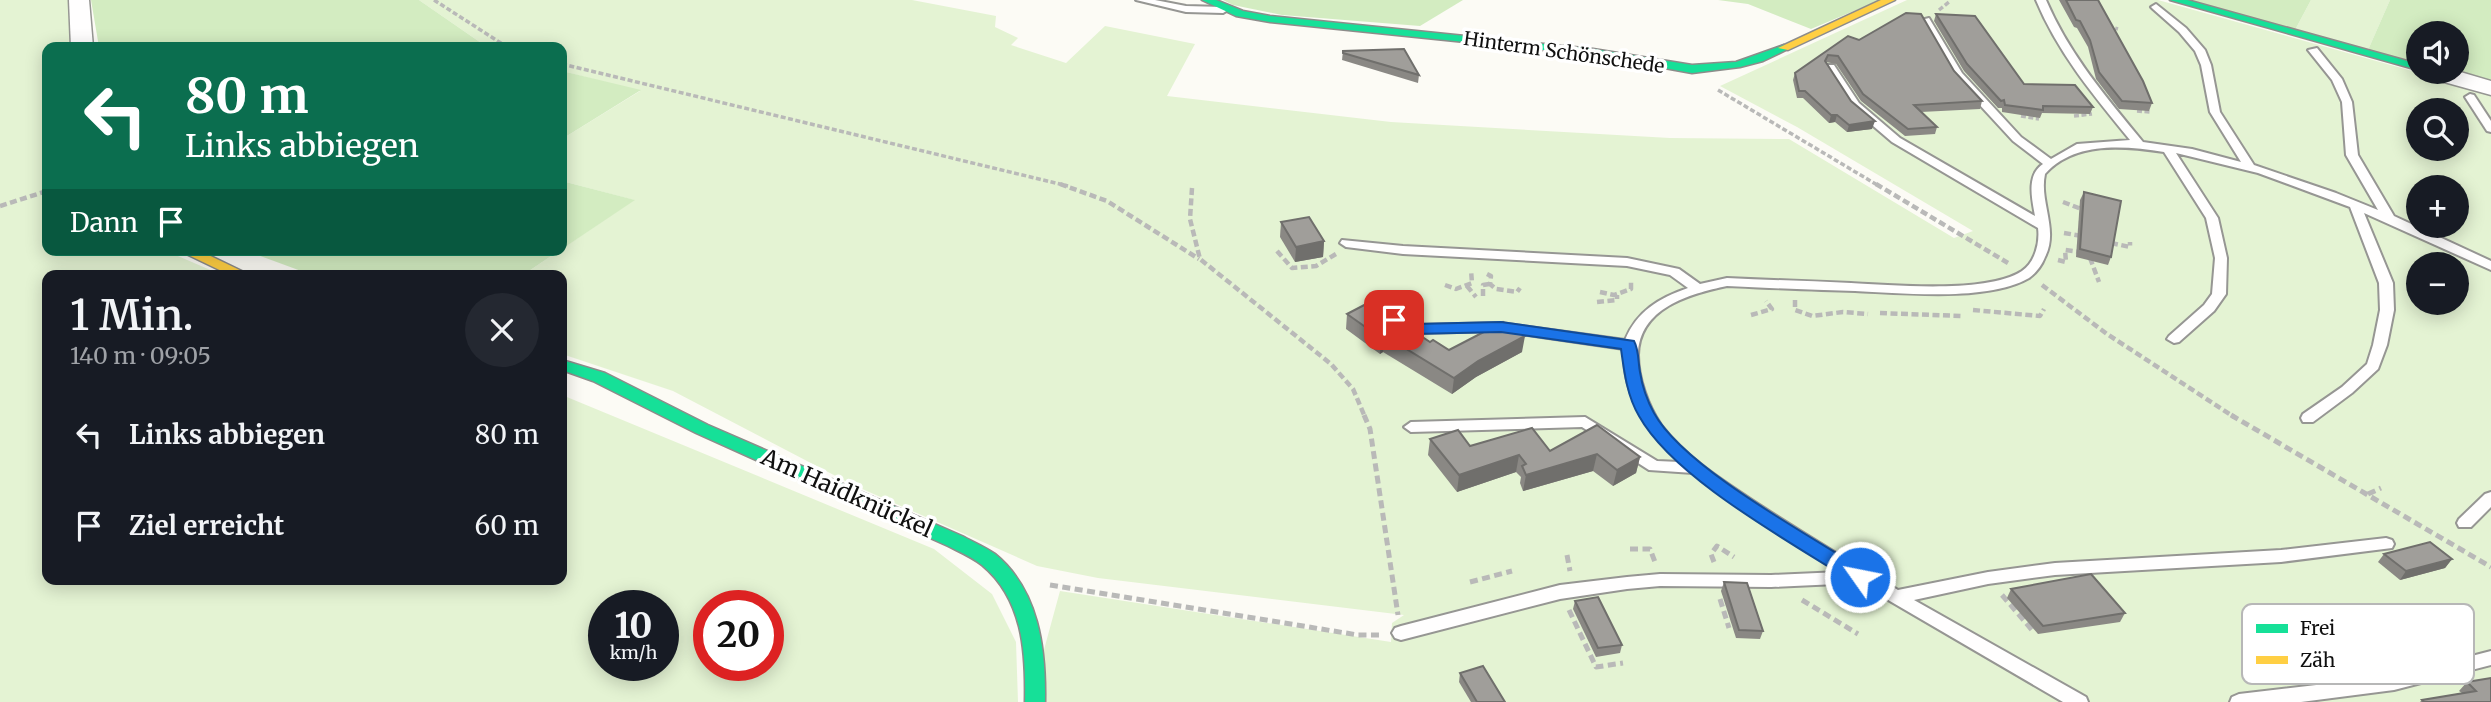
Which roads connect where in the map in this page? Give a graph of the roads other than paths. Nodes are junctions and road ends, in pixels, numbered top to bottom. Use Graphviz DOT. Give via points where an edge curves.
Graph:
graph roads {
  1 [pos="79,0"];
  2 [pos="1141,0"];
  3 [pos="1206,0"];
  4 [pos="1890,0"];
  5 [pos="2041,0"];
  6 [pos="2175,0"];
  7 [pos="2156,7"];
  8 [pos="1227,10"];
  9 [pos="1926,20"];
  10 [pos="82,42"];
  11 [pos="2313,50"];
  12 [pos="2406,64"];
  13 [pos="1830,67"];
  14 [pos="2469,82"];
  15 [pos="2491,88"];
  16 [pos="2470,97"];
  17 [pos="2491,129"];
  18 [pos="2140,145"];
  19 [pos="2167,148"];
  20 [pos="2048,162"];
  21 [pos="2249,167"];
  22 [pos="2355,205"];
  23 [pos="2389,218"];
  24 [pos="2042,226"];
  25 [pos="1346,243"];
  26 [pos="199,256"];
  27 [pos="2491,266"];
  28 [pos="231,270"];
  29 [pos="1697,288"];
  30 [pos="1374,312"];
  31 [pos="2174,339"];
  32 [pos="1629,345"];
  33 [pos="567,367"];
  34 [pos="2308,418"];
  35 [pos="1410,427"];
  36 [pos="1696,468"];
  37 [pos="2491,498"];
  38 [pos="2465,523"];
  39 [pos="2386,544"];
  40 [pos="1860,577"];
  41 [pos="1895,597"];
  42 [pos="1401,634"];
  43 [pos="2491,658"];
  44 [pos="2474,662"];
  45 [pos="2385,684"];
  46 [pos="1035,702"];
  47 [pos="2079,702"];
  48 [pos="2239,702"];
  1 -- 10 [label="street"];
  2 -- 8 [label="lane, Hinterm Schönschede" via="1186,9"];
  3 -- 8 [label="street, Hinterm Schönschede"];
  4 -- 8 [label="street, Hinterm Schönschede" via="1759,59 1692,69 1593,52 1270,19"];
  5 -- 18 [label="lane" via="2078,69"];
  6 -- 12 [label="street"];
  7 -- 21 [label="lane" via="2189,37 2204,59 2213,107"];
  9 -- 20 [label="lane" via="1958,75 2017,139"];
  11 -- 23 [label="lane" via="2342,90 2353,155"];
  13 -- 24 [label="lane" via="1855,105 1896,140"];
  14 -- 15 [label="street"];
  16 -- 17 [label="lane"];
  18 -- 19 [label="lane"];
  18 -- 20 [label="lane" via="2070,149"];
  19 -- 21 [label="lane"];
  19 -- 31 [label="lane" via="2212,218 2221,258 2219,294"];
  20 -- 24 [label="lane" via="2039,172 2037,203"];
  21 -- 22 [label="lane"];
  22 -- 23 [label="lane"];
  22 -- 34 [label="lane" via="2386,283 2387,310 2380,345 2373,366"];
  23 -- 27 [label="lane"];
  24 -- 29 [label="lane" via="2045,238 2027,274 1966,289 1727,282"];
  25 -- 29 [label="lane" via="1655,266 1674,272"];
  26 -- 28 [label="street"];
  29 -- 32 [label="lane" via="1664,301 1642,320"];
  30 -- 32 [label="lane" via="1413,329 1501,327"];
  32 -- 36 [label="lane" via="1632,376 1646,414"];
  33 -- 46 [label="street, Am Haidknückel" via="599,377 702,429 956,541 990,561 1007,579 1033,631"];
  35 -- 36 [label="lane" via="1585,422 1654,466"];
  36 -- 40 [label="lane"];
  37 -- 38 [label="lane"];
  39 -- 41 [label="lane" via="2281,556 2054,569"];
  40 -- 41 [label="lane"];
  40 -- 42 [label="lane" via="1660,580 1560,592"];
  41 -- 47 [label="lane"];
  43 -- 44 [label="lane"];
  45 -- 48 [label="lane"];
}
